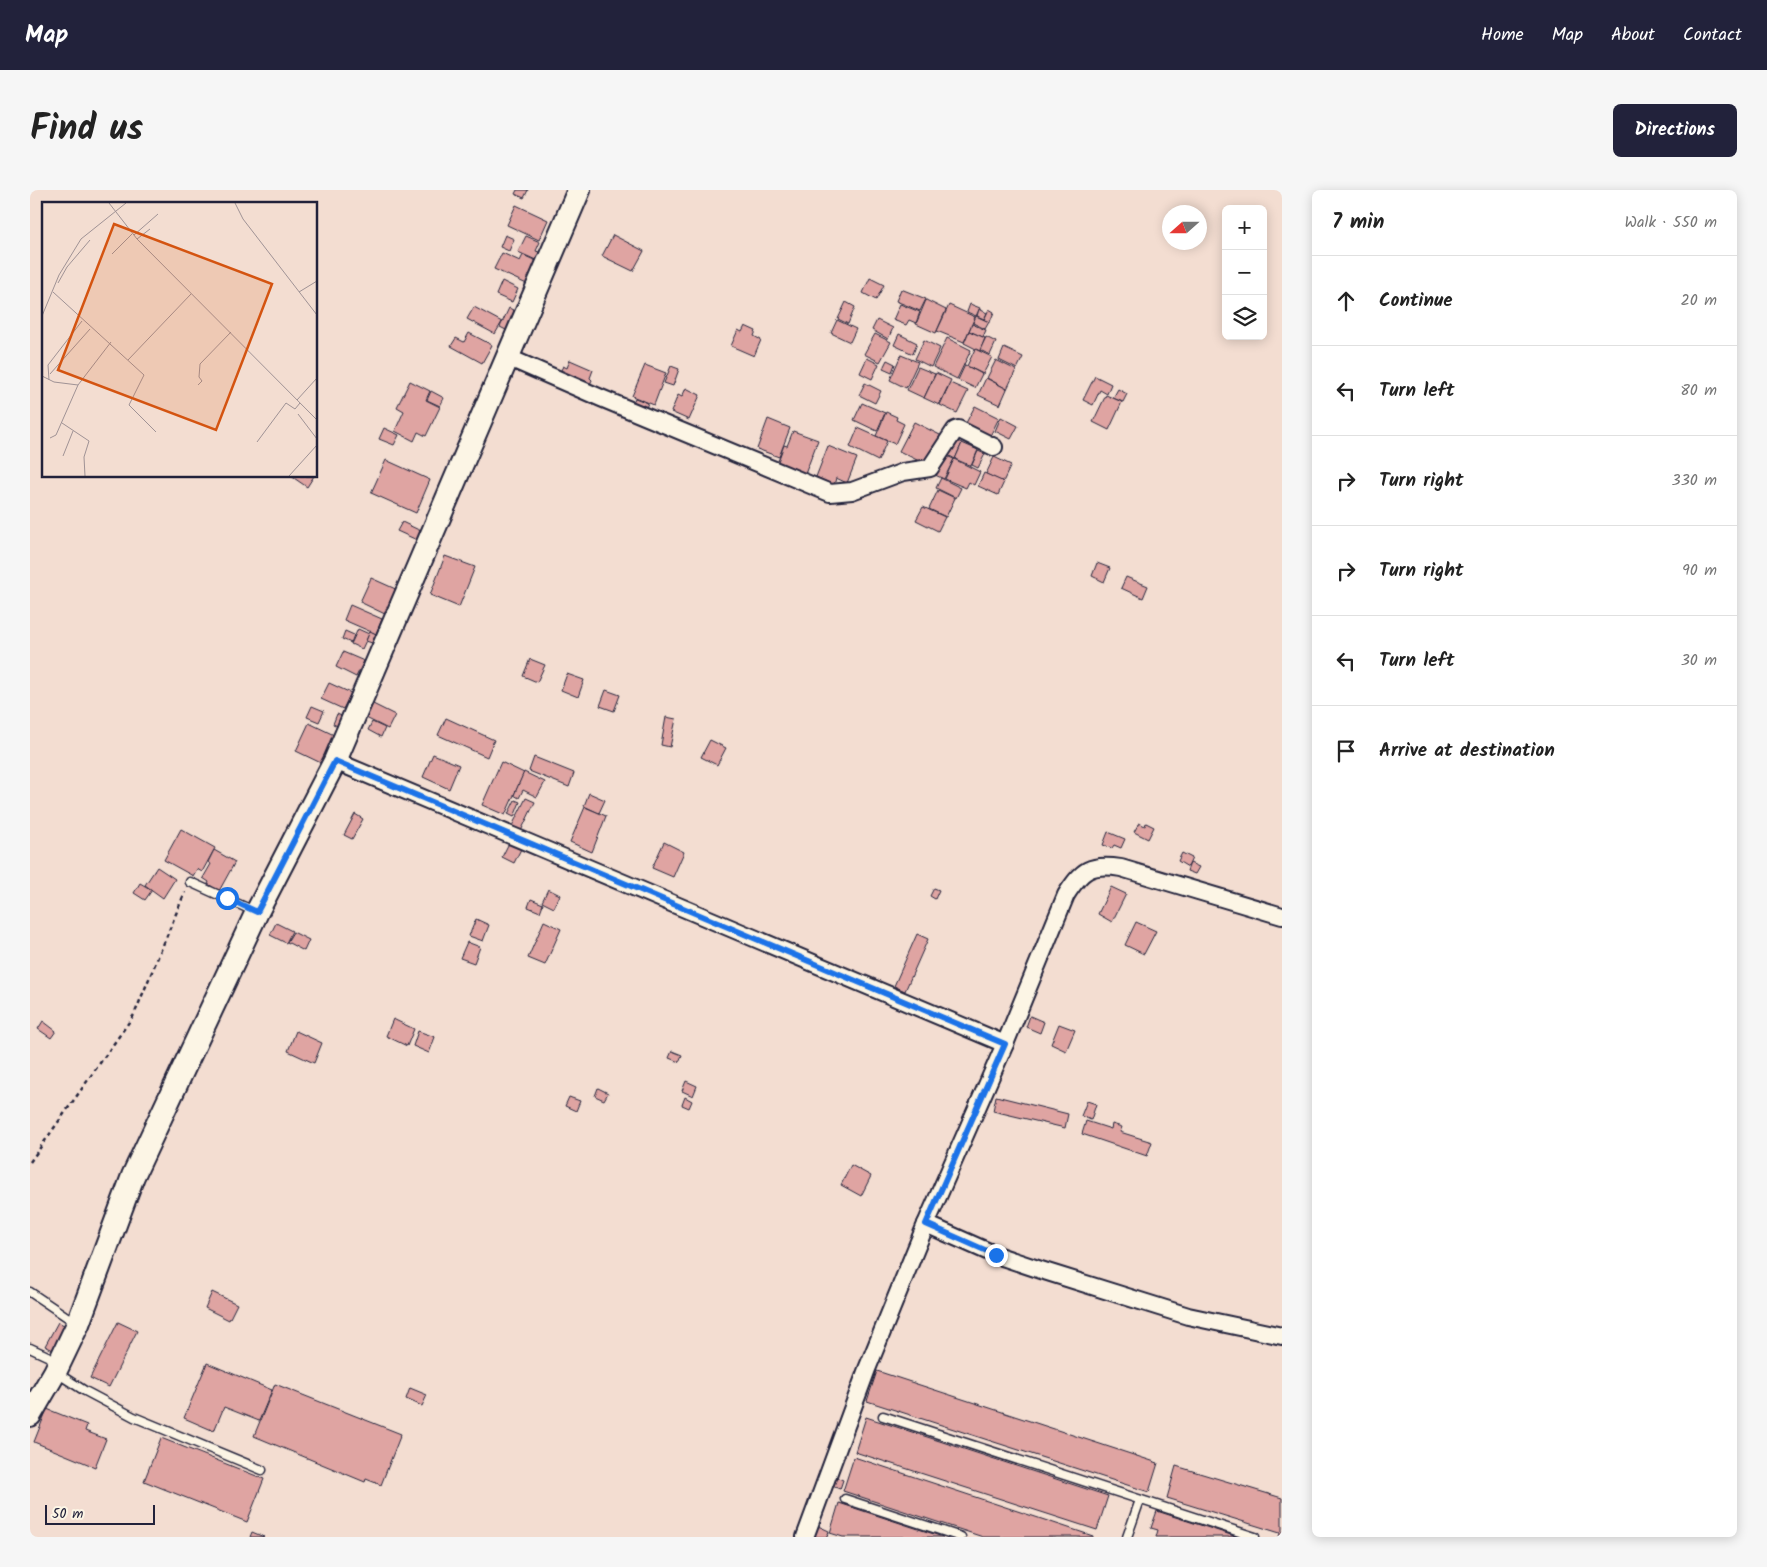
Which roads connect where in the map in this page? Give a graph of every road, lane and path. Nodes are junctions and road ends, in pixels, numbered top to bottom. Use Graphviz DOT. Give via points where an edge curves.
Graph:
graph roads {
  1 [pos="579,190"];
  2 [pos="507,357"];
  3 [pos="994,447"];
  4 [pos="335,761"];
  5 [pos="190,882"];
  6 [pos="257,912"];
  7 [pos="1282,916"];
  8 [pos="1005,1044"];
  9 [pos="30,1162"];
  10 [pos="926,1224"];
  11 [pos="30,1292"];
  12 [pos="78,1324"];
  13 [pos="1282,1336"];
  14 [pos="30,1348"];
  15 [pos="58,1367"];
  16 [pos="30,1415"];
  17 [pos="883,1416"];
  18 [pos="262,1470"];
  19 [pos="845,1499"];
  20 [pos="1140,1500"];
  21 [pos="805,1537"];
  22 [pos="960,1537"];
  23 [pos="1127,1537"];
  24 [pos="1255,1537"];
  1 -- 2 [label="street"];
  2 -- 3 [label="street" via="830,493 852,491 903,472 928,469 955,430"];
  2 -- 4 [label="street"];
  4 -- 6 [label="street"];
  4 -- 8 [label="street"];
  5 -- 6 [label="lane"];
  5 -- 9 [label="path" via="134,1014"];
  6 -- 12 [label="street" via="133,1176"];
  7 -- 8 [label="street" via="1121,868 1097,866 1088,870 1066,895"];
  8 -- 10 [label="street"];
  10 -- 13 [label="street" via="996,1255 1041,1270 1188,1316"];
  10 -- 21 [label="street" via="867,1369"];
  11 -- 12 [label="lane"];
  12 -- 15 [label="street"];
  14 -- 15 [label="lane"];
  15 -- 16 [label="street"];
  15 -- 18 [label="lane" via="85,1390 134,1417"];
  17 -- 20 [label="lane"];
  19 -- 22 [label="lane"];
  20 -- 23 [label="lane"];
  20 -- 24 [label="lane"];
}
